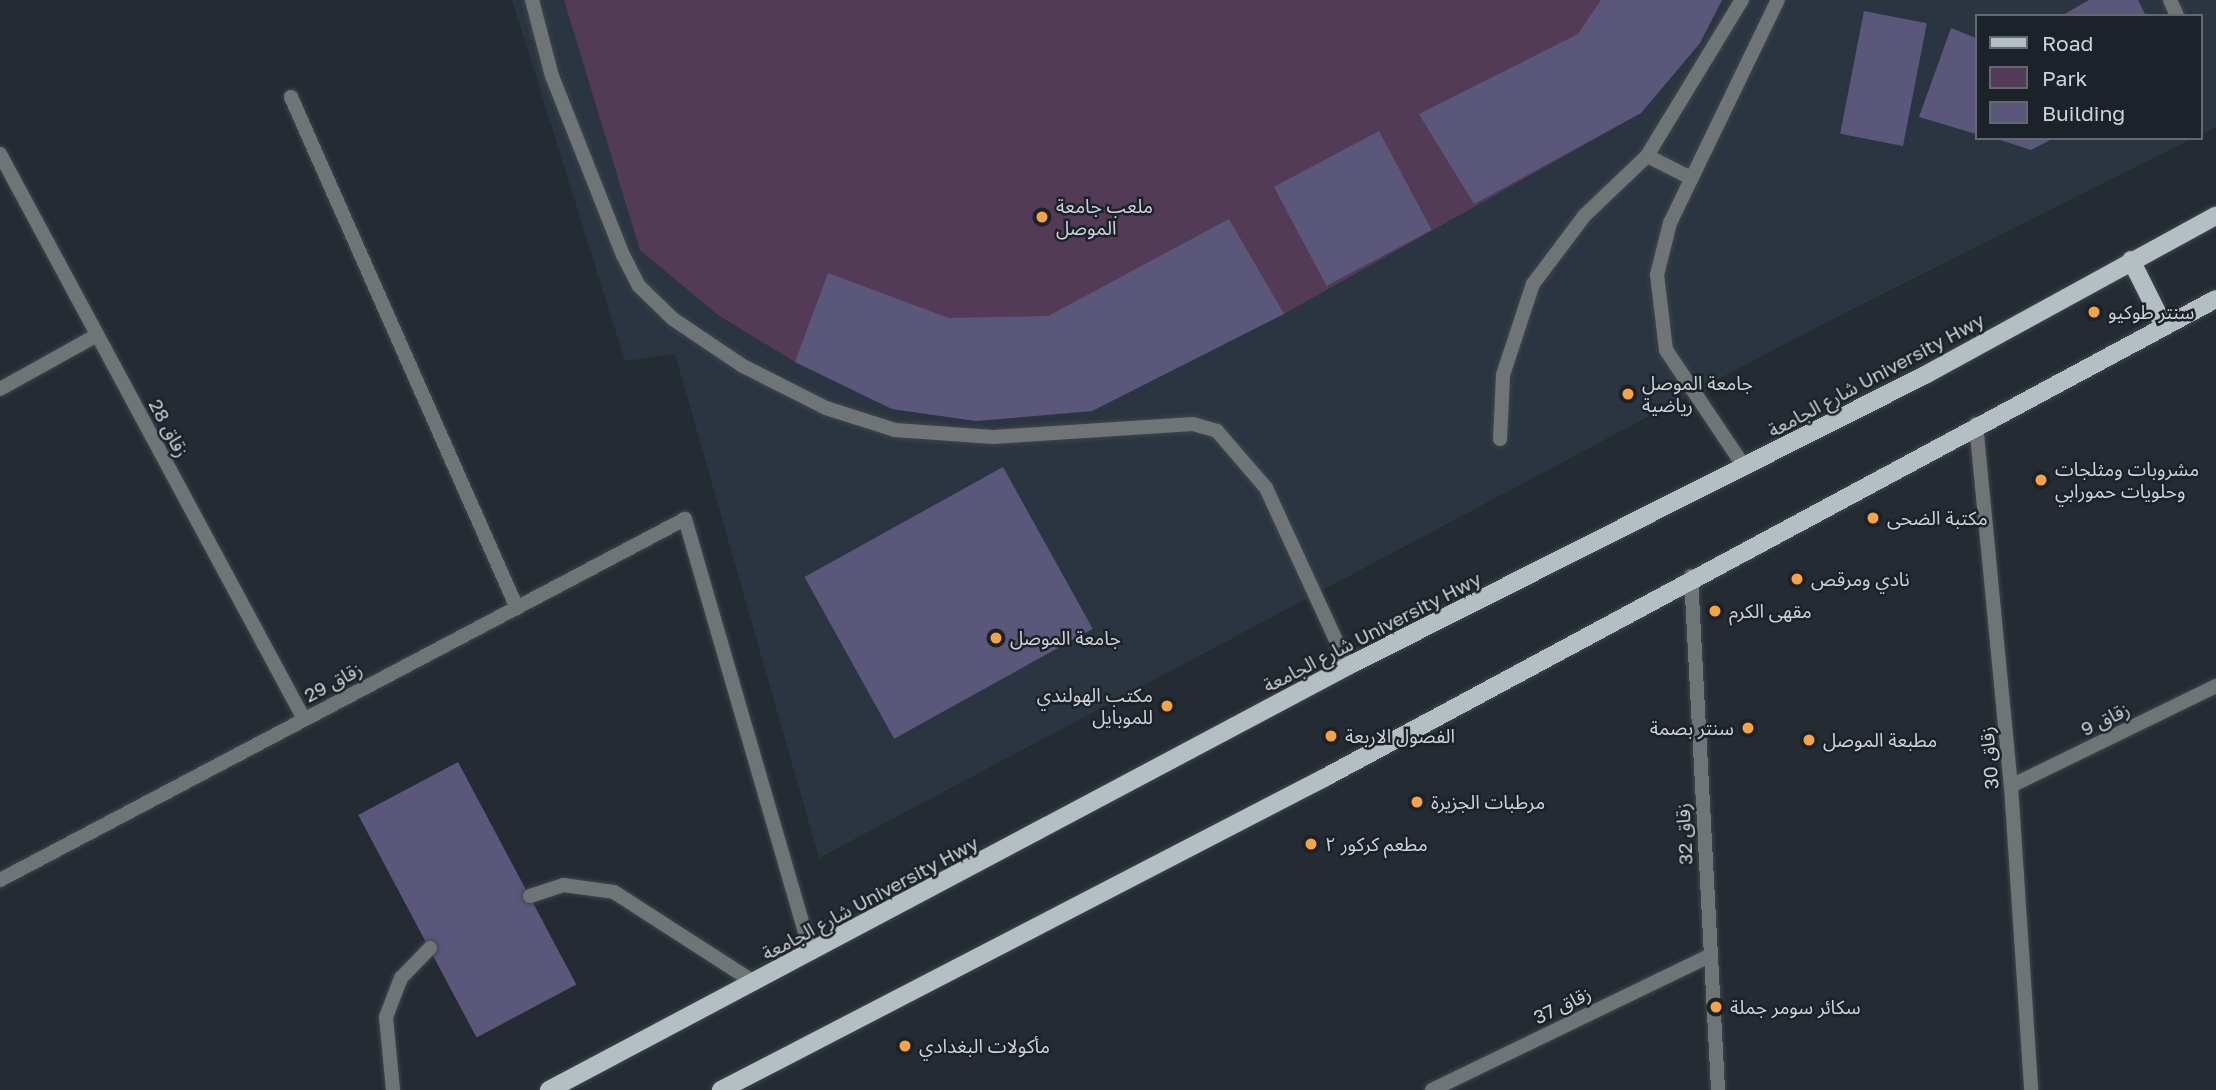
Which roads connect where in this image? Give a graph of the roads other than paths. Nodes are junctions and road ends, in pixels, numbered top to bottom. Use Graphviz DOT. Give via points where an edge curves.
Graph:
graph roads {
  1 [pos="532,0"];
  2 [pos="1742,0"];
  3 [pos="1778,0"];
  4 [pos="291,97"];
  5 [pos="0,154"];
  6 [pos="1647,156"];
  7 [pos="1691,178"];
  8 [pos="2216,216"];
  9 [pos="2131,260"];
  10 [pos="2216,299"];
  11 [pos="2164,326"];
  12 [pos="97,335"];
  13 [pos="0,389"];
  14 [pos="1976,424"];
  15 [pos="1500,439"];
  16 [pos="1745,468"];
  17 [pos="1691,576"];
  18 [pos="517,608"];
  19 [pos="1348,666"];
  20 [pos="2216,686"];
  21 [pos="304,719"];
  22 [pos="2011,786"];
  23 [pos="0,880"];
  24 [pos="530,896"];
  25 [pos="430,948"];
  26 [pos="811,953"];
  27 [pos="1709,956"];
  28 [pos="755,983"];
  29 [pos="393,1090"];
  30 [pos="549,1090"];
  31 [pos="721,1090"];
  32 [pos="1432,1090"];
  33 [pos="1718,1090"];
  34 [pos="2031,1090"];
  1 -- 19 [label="street" via="552,76 622,255 639,286 673,319 743,366 826,408 895,430 993,437 1193,424 1217,431 1266,488"];
  2 -- 6 [label="street"];
  3 -- 7 [label="street"];
  4 -- 18 [label="street"];
  5 -- 12 [label="street, زقاق 28"];
  6 -- 7 [label="street"];
  6 -- 15 [label="street" via="1585,215 1534,284 1510,344"];
  7 -- 16 [label="street" via="1662,250 1660,326 1666,351"];
  8 -- 9 [label="main road, شارع الجامعة University Hwy"];
  9 -- 11 [label="main road"];
  9 -- 16 [label="main road, شارع الجامعة University Hwy"];
  10 -- 11 [label="main road"];
  11 -- 14 [label="main road"];
  12 -- 13 [label="street"];
  12 -- 21 [label="street, زقاق 28"];
  14 -- 17 [label="main road"];
  14 -- 22 [label="street, زقاق 30"];
  16 -- 19 [label="main road, شارع الجامعة University Hwy"];
  17 -- 27 [label="street, زقاق 32"];
  17 -- 31 [label="main road" via="1324,778"];
  18 -- 21 [label="street, زقاق 29"];
  18 -- 26 [label="street, زقاق 29" via="685,519"];
  19 -- 26 [label="main road, شارع الجامعة University Hwy"];
  20 -- 22 [label="street, زقاق 9"];
  21 -- 23 [label="street, زقاق 29"];
  22 -- 34 [label="street, زقاق 30"];
  24 -- 28 [label="street" via="563,885 614,892"];
  25 -- 29 [label="street" via="401,978 386,1017"];
  26 -- 28 [label="main road, شارع الجامعة University Hwy"];
  27 -- 32 [label="street, زقاق 37"];
  27 -- 33 [label="street, زقاق 32"];
  28 -- 30 [label="main road, شارع الجامعة University Hwy"];
}
